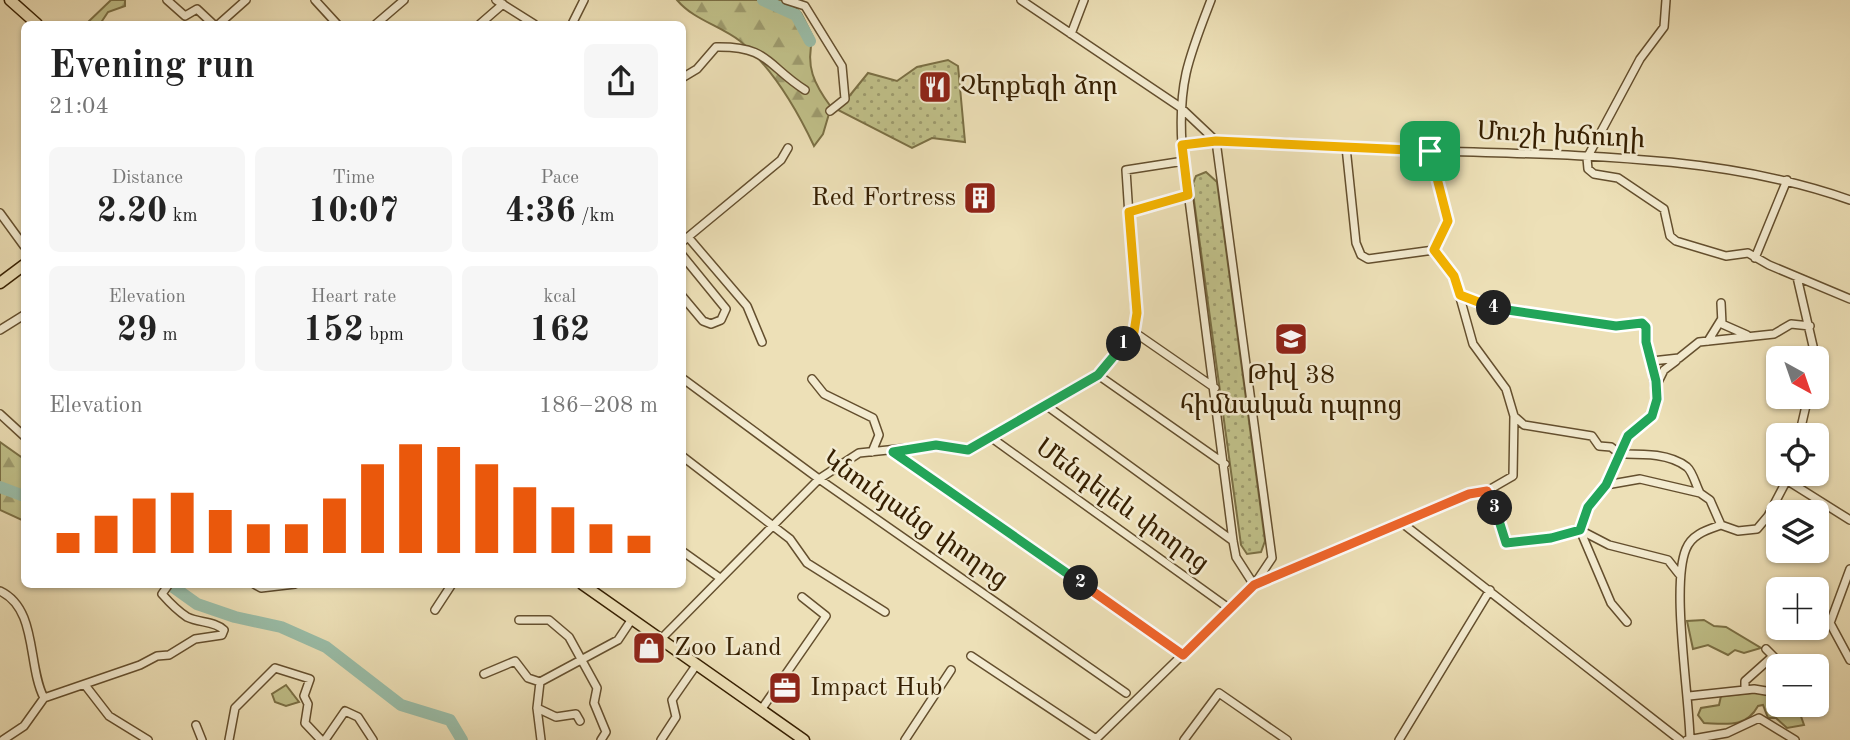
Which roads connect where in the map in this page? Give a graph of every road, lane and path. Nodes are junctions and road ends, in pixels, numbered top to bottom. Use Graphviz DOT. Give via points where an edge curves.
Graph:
graph roads {
  1 [pos="10,0"];
  2 [pos="167,0"];
  3 [pos="246,0"];
  4 [pos="315,0"];
  5 [pos="404,0"];
  6 [pos="584,0"];
  7 [pos="786,0"];
  8 [pos="1021,0"];
  9 [pos="1084,0"];
  10 [pos="1211,0"];
  11 [pos="1666,0"];
  12 [pos="499,2"];
  13 [pos="34,21"];
  14 [pos="210,21"];
  15 [pos="222,21"];
  16 [pos="334,21"];
  17 [pos="380,21"];
  18 [pos="483,21"];
  19 [pos="529,21"];
  20 [pos="574,21"];
  21 [pos="1071,34"];
  22 [pos="686,75"];
  23 [pos="804,90"];
  24 [pos="1180,107"];
  25 [pos="830,111"];
  26 [pos="1216,141"];
  27 [pos="1182,145"];
  28 [pos="1346,147"];
  29 [pos="788,148"];
  30 [pos="1430,151"];
  31 [pos="1587,158"];
  32 [pos="1184,161"];
  33 [pos="1787,180"];
  34 [pos="1188,195"];
  35 [pos="1850,200"];
  36 [pos="1129,212"];
  37 [pos="0,213"];
  38 [pos="686,239"];
  39 [pos="686,241"];
  40 [pos="21,242"];
  41 [pos="1434,250"];
  42 [pos="1755,258"];
  43 [pos="686,260"];
  44 [pos="21,267"];
  45 [pos="1797,277"];
  46 [pos="0,283"];
  47 [pos="1460,295"];
  48 [pos="1850,299"];
  49 [pos="686,301"];
  50 [pos="1721,303"];
  51 [pos="21,317"];
  52 [pos="1721,319"];
  53 [pos="1811,326"];
  54 [pos="0,330"];
  55 [pos="1134,332"];
  56 [pos="1748,335"];
  57 [pos="1708,341"];
  58 [pos="762,342"];
  59 [pos="1814,346"];
  60 [pos="1679,358"];
  61 [pos="1652,361"];
  62 [pos="1098,375"];
  63 [pos="812,379"];
  64 [pos="686,381"];
  65 [pos="1656,387"];
  66 [pos="1215,388"];
  67 [pos="1047,406"];
  68 [pos="0,414"];
  69 [pos="1514,416"];
  70 [pos="21,433"];
  71 [pos="989,436"];
  72 [pos="872,452"];
  73 [pos="893,452"];
  74 [pos="1620,454"];
  75 [pos="686,459"];
  76 [pos="1225,464"];
  77 [pos="819,479"];
  78 [pos="1606,485"];
  79 [pos="1784,486"];
  80 [pos="1801,486"];
  81 [pos="1487,491"];
  82 [pos="1700,493"];
  83 [pos="1850,520"];
  84 [pos="1402,523"];
  85 [pos="774,525"];
  86 [pos="1721,525"];
  87 [pos="1580,530"];
  88 [pos="1233,541"];
  89 [pos="686,554"];
  90 [pos="1850,569"];
  91 [pos="720,578"];
  92 [pos="1681,578"];
  93 [pos="1254,585"];
  94 [pos="166,588"];
  95 [pos="452,588"];
  96 [pos="588,588"];
  97 [pos="1490,590"];
  98 [pos="0,591"];
  99 [pos="802,597"];
  100 [pos="1230,609"];
  101 [pos="435,610"];
  102 [pos="885,612"];
  103 [pos="632,619"];
  104 [pos="519,620"];
  105 [pos="1627,622"];
  106 [pos="661,639"];
  107 [pos="1766,649"];
  108 [pos="1771,654"];
  109 [pos="1183,655"];
  110 [pos="971,656"];
  111 [pos="582,660"];
  112 [pos="1850,660"];
  113 [pos="1766,662"];
  114 [pos="697,664"];
  115 [pos="951,670"];
  116 [pos="484,674"];
  117 [pos="540,682"];
  118 [pos="85,685"];
  119 [pos="1745,690"];
  120 [pos="1766,692"];
  121 [pos="1126,693"];
  122 [pos="1689,696"];
  123 [pos="44,698"];
  124 [pos="537,708"];
  125 [pos="761,710"];
  126 [pos="580,721"];
  127 [pos="197,726"];
  128 [pos="1095,739"];
  129 [pos="3,740"];
  130 [pos="148,740"];
  131 [pos="202,740"];
  132 [pos="229,740"];
  133 [pos="323,740"];
  134 [pos="373,740"];
  135 [pos="541,740"];
  136 [pos="601,740"];
  137 [pos="661,740"];
  138 [pos="803,740"];
  139 [pos="905,740"];
  140 [pos="1184,740"];
  141 [pos="1287,740"];
  142 [pos="1399,740"];
  143 [pos="1685,740"];
  144 [pos="1795,740"];
  1 -- 13 [label="main road"];
  2 -- 14 [label="street" via="183,15 197,9"];
  3 -- 15 [label="street"];
  4 -- 16 [label="street"];
  5 -- 17 [label="street"];
  6 -- 20 [label="street"];
  7 -- 25 [label="street" via="805,6 842,66 845,99"];
  8 -- 21 [label="street"];
  9 -- 21 [label="street"];
  10 -- 24 [label="street" via="1185,65"];
  11 -- 31 [label="street" via="1664,27 1640,59"];
  12 -- 18 [label="street"];
  12 -- 19 [label="street"];
  21 -- 24 [label="street"];
  22 -- 23 [label="street" via="716,47 730,47 760,52"];
  24 -- 26 [label="street"];
  24 -- 27 [label="street"];
  26 -- 27 [label="street, Մուշի խճուղի"];
  26 -- 28 [label="street, Մուշի խճուղի"];
  26 -- 93 [label="street" via="1272,558"];
  27 -- 32 [label="street"];
  28 -- 30 [label="street, Մուշի խճուղի"];
  28 -- 41 [label="street" via="1361,255 1368,259"];
  29 -- 38 [label="street" via="781,160"];
  30 -- 31 [label="street, Մուշի խճուղի"];
  30 -- 41 [label="street" via="1448,221"];
  31 -- 33 [label="street, Մուշի խճուղի" via="1707,166"];
  31 -- 42 [label="street" via="1594,174 1618,178 1664,209 1670,236 1676,242 1726,256 1748,253"];
  32 -- 34 [label="street"];
  32 -- 36 [label="street" via="1126,170"];
  33 -- 35 [label="street, Մուշի խճուղի"];
  33 -- 42 [label="street"];
  34 -- 36 [label="street"];
  34 -- 66 [label="street"];
  36 -- 55 [label="street" via="1137,313"];
  37 -- 40 [label="street"];
  39 -- 58 [label="street" via="747,306"];
  41 -- 47 [label="street" via="1454,276"];
  42 -- 45 [label="street"];
  43 -- 49 [label="street" via="726,309 721,320 711,324"];
  44 -- 46 [label="main road"];
  45 -- 48 [label="street"];
  45 -- 53 [label="street"];
  47 -- 61 [label="street" via="1498,309 1616,326 1642,323"];
  47 -- 69 [label="street" via="1473,344 1506,389"];
  50 -- 52 [label="street"];
  51 -- 54 [label="street"];
  52 -- 56 [label="street" via="1727,328"];
  52 -- 57 [label="street"];
  53 -- 56 [label="street" via="1791,324 1773,334"];
  53 -- 59 [label="street"];
  55 -- 62 [label="street"];
  55 -- 66 [label="street"];
  56 -- 57 [label="street"];
  57 -- 60 [label="street" via="1699,342"];
  60 -- 61 [label="street"];
  60 -- 65 [label="street" via="1664,370"];
  61 -- 65 [label="street"];
  62 -- 67 [label="street"];
  62 -- 76 [label="street"];
  63 -- 72 [label="street" via="824,394 873,418 878,435"];
  64 -- 77 [label="street, Կնունյանց փողոց"];
  65 -- 74 [label="street" via="1652,416 1628,436"];
  66 -- 76 [label="street"];
  67 -- 71 [label="street"];
  67 -- 88 [label="street"];
  68 -- 70 [label="street"];
  69 -- 74 [label="street" via="1524,425 1592,436 1599,446"];
  69 -- 81 [label="street" via="1513,476"];
  71 -- 73 [label="street" via="968,450 936,445"];
  71 -- 100 [label="street, Մենդելեև փողոց"];
  72 -- 73 [label="street"];
  72 -- 77 [label="street" via="859,453"];
  73 -- 109 [label="street"];
  74 -- 78 [label="street"];
  74 -- 82 [label="street" via="1641,453 1675,461 1689,469"];
  75 -- 85 [label="street"];
  76 -- 88 [label="street"];
  77 -- 85 [label="street"];
  77 -- 121 [label="street, Կնունյանց փողոց"];
  78 -- 82 [label="street" via="1640,479"];
  78 -- 87 [label="street" via="1588,507"];
  79 -- 86 [label="street" via="1757,529 1738,531"];
  80 -- 83 [label="street"];
  81 -- 84 [label="street" via="1469,494"];
  81 -- 87 [label="street" via="1506,543"];
  82 -- 86 [label="street" via="1710,500"];
  84 -- 93 [label="street"];
  84 -- 97 [label="street"];
  85 -- 91 [label="street"];
  85 -- 102 [label="street" via="807,563"];
  86 -- 92 [label="street" via="1697,534 1686,548"];
  87 -- 92 [label="street" via="1609,545 1668,559"];
  87 -- 105 [label="street" via="1611,603"];
  88 -- 93 [label="street" via="1236,557"];
  89 -- 91 [label="street"];
  90 -- 112 [label="street" via="1830,623"];
  91 -- 106 [label="street"];
  92 -- 122 [label="street"];
  93 -- 100 [label="street"];
  94 -- 118 [label="street" via="162,594 176,608 188,617 220,626 222,635 195,639 169,655"];
  95 -- 101 [label="street"];
  96 -- 103 [label="main road"];
  97 -- 142 [label="street"];
  97 -- 143 [label="street"];
  98 -- 123 [label="street" via="18,604"];
  99 -- 125 [label="street" via="826,616"];
  100 -- 109 [label="street"];
  103 -- 106 [label="main road"];
  103 -- 111 [label="street" via="618,640"];
  104 -- 111 [label="street" via="554,623 569,637"];
  106 -- 114 [label="main road"];
  107 -- 108 [label="street"];
  109 -- 128 [label="street"];
  110 -- 128 [label="street"];
  111 -- 117 [label="street"];
  111 -- 136 [label="street" via="597,688 594,703 606,732"];
  113 -- 119 [label="street" via="1745,681"];
  114 -- 125 [label="main road"];
  114 -- 137 [label="street" via="671,700 676,717"];
  115 -- 139 [label="street"];
  116 -- 117 [label="street" via="515,661 528,678"];
  117 -- 124 [label="street"];
  118 -- 123 [label="street"];
  118 -- 130 [label="street" via="110,716"];
  119 -- 120 [label="street"];
  119 -- 122 [label="street"];
  122 -- 143 [label="street"];
  123 -- 129 [label="street" via="23,726"];
  124 -- 126 [label="street" via="556,717 576,714"];
  124 -- 135 [label="street"];
  125 -- 138 [label="main road"];
  127 -- 131 [label="street"];
  132 -- 133 [label="street" via="235,708 275,668 310,679 304,696 306,723"];
  133 -- 134 [label="street" via="345,711 358,718"];
  140 -- 141 [label="street" via="1219,693"];
  143 -- 144 [label="street" via="1727,733 1759,718"];
}
